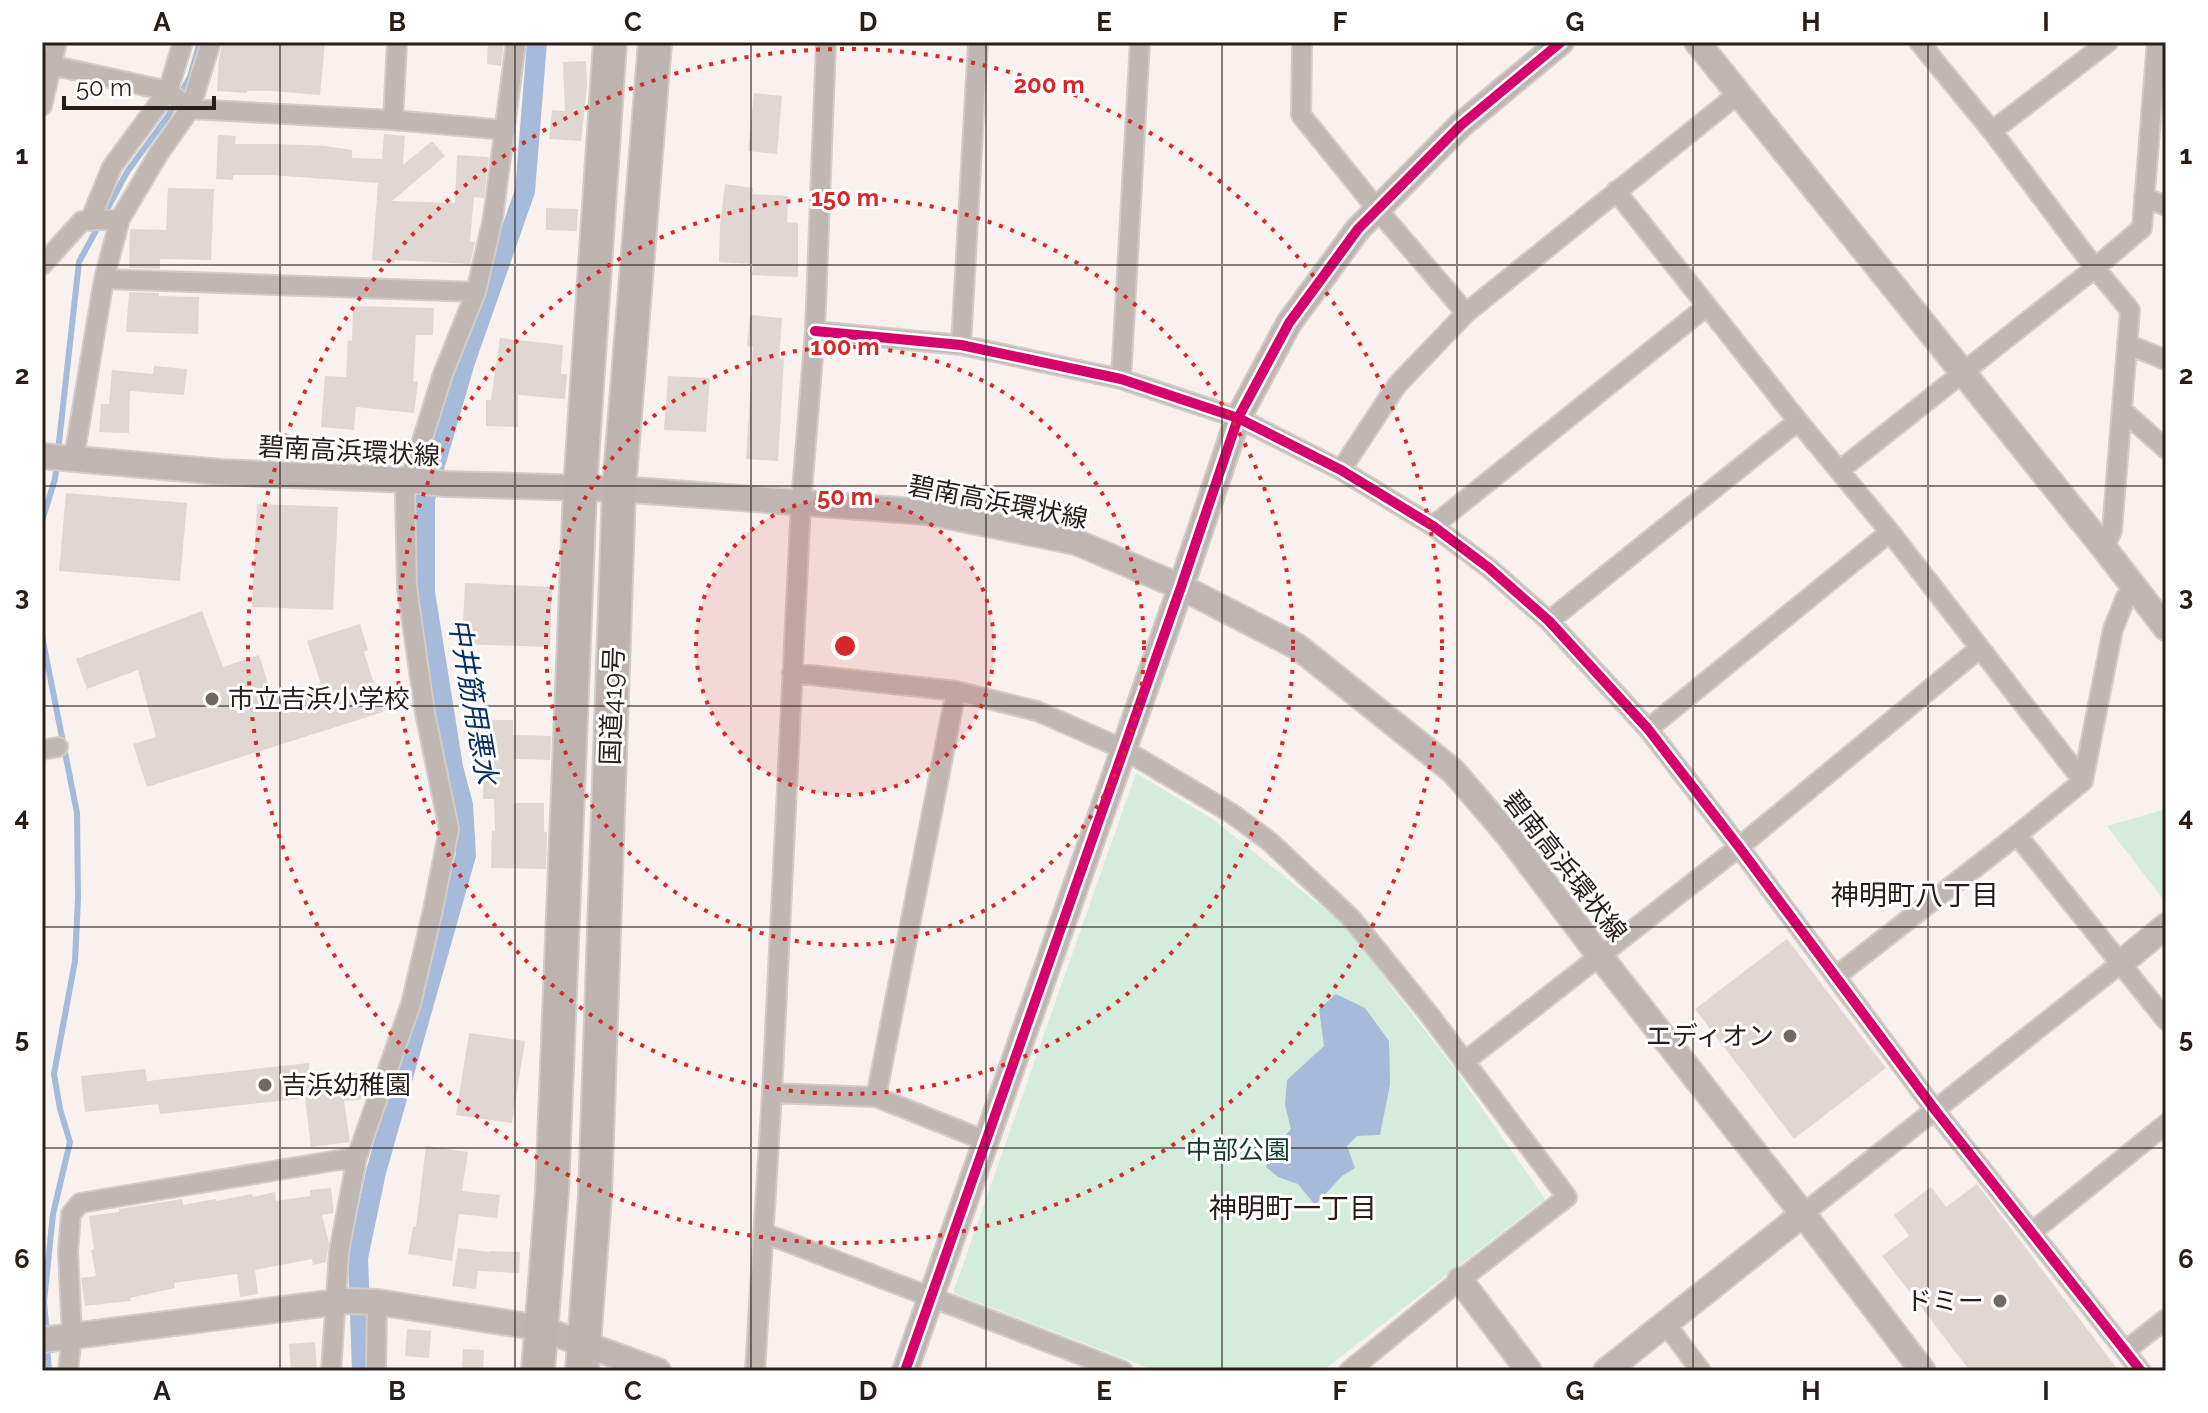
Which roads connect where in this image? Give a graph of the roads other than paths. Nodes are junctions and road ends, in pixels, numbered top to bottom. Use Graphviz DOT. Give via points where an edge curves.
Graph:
graph roads {
  1 [pos="57,42"];
  2 [pos="183,42"];
  3 [pos="211,42"];
  4 [pos="397,42"];
  5 [pos="516,42"];
  6 [pos="610,42"];
  7 [pos="655,42"];
  8 [pos="826,42"];
  9 [pos="978,42"];
  10 [pos="1140,42"];
  11 [pos="1302,42"];
  12 [pos="1561,42"];
  13 [pos="1697,42"];
  14 [pos="1919,42"];
  15 [pos="2108,42"];
  16 [pos="2157,42"];
  17 [pos="46,64"];
  18 [pos="2160,77"];
  19 [pos="169,92"];
  20 [pos="1738,94"];
  21 [pos="42,106"];
  22 [pos="189,108"];
  23 [pos="393,120"];
  24 [pos="505,130"];
  25 [pos="1992,131"];
  26 [pos="1616,191"];
  27 [pos="2144,197"];
  28 [pos="2166,206"];
  29 [pos="1377,209"];
  30 [pos="118,219"];
  31 [pos="90,221"];
  32 [pos="42,265"];
  33 [pos="2095,268"];
  34 [pos="104,279"];
  35 [pos="476,292"];
  36 [pos="1707,306"];
  37 [pos="1466,313"];
  38 [pos="815,331"];
  39 [pos="2127,344"];
  40 [pos="961,345"];
  41 [pos="2166,360"];
  42 [pos="1962,371"];
  43 [pos="1121,379"];
  44 [pos="2122,410"];
  45 [pos="1238,418"];
  46 [pos="1798,421"];
  47 [pos="2166,449"];
  48 [pos="43,456"];
  49 [pos="72,457"];
  50 [pos="1341,470"];
  51 [pos="1840,470"];
  52 [pos="410,480"];
  53 [pos="580,489"];
  54 [pos="619,489"];
  55 [pos="801,503"];
  56 [pos="1433,526"];
  57 [pos="1890,532"];
  58 [pos="2104,548"];
  59 [pos="1181,587"];
  60 [pos="2134,589"];
  61 [pos="1549,621"];
  62 [pos="2166,628"];
  63 [pos="1980,648"];
  64 [pos="792,673"];
  65 [pos="956,691"];
  66 [pos="1648,729"];
  67 [pos="1123,749"];
  68 [pos="2083,781"];
  69 [pos="2017,835"];
  70 [pos="1739,847"];
  71 [pos="2166,926"];
  72 [pos="1599,955"];
  73 [pos="2121,963"];
  74 [pos="1836,976"];
  75 [pos="2166,1020"];
  76 [pos="1464,1062"];
  77 [pos="772,1093"];
  78 [pos="876,1097"];
  79 [pos="1935,1110"];
  80 [pos="2166,1124"];
  81 [pos="986,1141"];
  82 [pos="357,1157"];
  83 [pos="1803,1214"];
  84 [pos="2032,1232"];
  85 [pos="764,1233"];
  86 [pos="1460,1280"];
  87 [pos="930,1297"];
  88 [pos="357,1302"];
  89 [pos="2166,1319"];
  90 [pos="1665,1323"];
  91 [pos="540,1328"];
  92 [pos="58,1338"];
  93 [pos="2125,1351"];
  94 [pos="583,1358"];
  95 [pos="68,1371"];
  96 [pos="331,1371"];
  97 [pos="376,1371"];
  98 [pos="538,1371"];
  99 [pos="658,1371"];
  100 [pos="755,1371"];
  101 [pos="905,1371"];
  102 [pos="1123,1371"];
  103 [pos="1349,1371"];
  104 [pos="1529,1371"];
  105 [pos="1606,1371"];
  106 [pos="1701,1371"];
  107 [pos="1923,1371"];
  108 [pos="2141,1371"];
  1 -- 17 [label="street"];
  2 -- 19 [label="street"];
  3 -- 22 [label="street"];
  4 -- 23 [label="street"];
  5 -- 24 [label="street"];
  6 -- 53 [label="highway, 国道419号"];
  7 -- 54 [label="highway, 国道419号"];
  8 -- 38 [label="street"];
  9 -- 40 [label="street"];
  10 -- 43 [label="street"];
  11 -- 29 [label="street" via="1301,115"];
  12 -- 29 [label="street" via="1461,125"];
  13 -- 20 [label="street"];
  14 -- 25 [label="street"];
  15 -- 25 [label="street"];
  16 -- 18 [label="street"];
  17 -- 19 [label="street"];
  17 -- 21 [label="street"];
  18 -- 27 [label="street"];
  19 -- 22 [label="street"];
  19 -- 31 [label="street" via="112,167"];
  20 -- 26 [label="street"];
  20 -- 42 [label="street"];
  22 -- 23 [label="street"];
  22 -- 30 [label="street"];
  23 -- 24 [label="street"];
  24 -- 35 [label="street"];
  25 -- 33 [label="street"];
  26 -- 36 [label="street"];
  26 -- 37 [label="street"];
  27 -- 28 [label="street"];
  27 -- 33 [label="street" via="2142,228"];
  29 -- 37 [label="street"];
  29 -- 45 [label="street" via="1289,323"];
  30 -- 31 [label="street"];
  30 -- 34 [label="street"];
  31 -- 32 [label="street" via="82,221"];
  33 -- 39 [label="street" via="2130,310"];
  33 -- 42 [label="street"];
  34 -- 35 [label="street"];
  34 -- 49 [label="street"];
  35 -- 52 [label="street"];
  36 -- 46 [label="street"];
  36 -- 56 [label="street"];
  37 -- 50 [label="street" via="1397,385"];
  38 -- 40 [label="street"];
  38 -- 55 [label="street"];
  39 -- 41 [label="street"];
  39 -- 44 [label="street"];
  40 -- 43 [label="street"];
  42 -- 51 [label="street"];
  42 -- 58 [label="street"];
  43 -- 45 [label="street"];
  44 -- 47 [label="street"];
  44 -- 58 [label="street" via="2112,530"];
  45 -- 50 [label="street"];
  45 -- 59 [label="street"];
  46 -- 51 [label="street"];
  46 -- 61 [label="street"];
  48 -- 49 [label="street, 碧南高浜環状線"];
  49 -- 52 [label="street, 碧南高浜環状線" via="220,472"];
  50 -- 56 [label="street"];
  51 -- 57 [label="street"];
  52 -- 53 [label="street, 碧南高浜環状線"];
  52 -- 82 [label="street" via="405,495 407,587 449,829 411,1004"];
  53 -- 54 [label="street, 碧南高浜環状線"];
  53 -- 91 [label="highway, 国道419号" via="552,1192"];
  54 -- 55 [label="street, 碧南高浜環状線"];
  54 -- 94 [label="highway, 国道419号" via="595,1195"];
  55 -- 59 [label="street, 碧南高浜環状線" via="927,512 1076,542"];
  55 -- 64 [label="street"];
  56 -- 61 [label="street"];
  57 -- 63 [label="street"];
  57 -- 66 [label="street"];
  58 -- 60 [label="street"];
  59 -- 67 [label="street"];
  59 -- 72 [label="street, 碧南高浜環状線" via="1298,647 1453,771"];
  60 -- 62 [label="street"];
  60 -- 68 [label="street" via="2113,629"];
  61 -- 66 [label="street"];
  63 -- 68 [label="street"];
  63 -- 70 [label="street"];
  64 -- 65 [label="street"];
  64 -- 77 [label="street"];
  65 -- 67 [label="street" via="1037,711"];
  65 -- 78 [label="street"];
  66 -- 70 [label="street"];
  67 -- 76 [label="street" via="1269,841 1351,918"];
  67 -- 81 [label="street"];
  68 -- 69 [label="street"];
  69 -- 73 [label="street"];
  69 -- 74 [label="street"];
  70 -- 72 [label="street"];
  70 -- 74 [label="street"];
  71 -- 73 [label="street"];
  72 -- 76 [label="street"];
  72 -- 83 [label="street, 碧南高浜環状線"];
  73 -- 75 [label="street"];
  73 -- 79 [label="street"];
  74 -- 79 [label="street"];
  76 -- 86 [label="street" via="1567,1197"];
  77 -- 78 [label="street"];
  77 -- 85 [label="street"];
  78 -- 81 [label="street"];
  79 -- 83 [label="street"];
  79 -- 84 [label="street"];
  80 -- 84 [label="street"];
  81 -- 87 [label="street"];
  82 -- 88 [label="street" via="341,1239"];
  82 -- 92 [label="street" via="80,1203 71,1214"];
  83 -- 90 [label="street"];
  83 -- 107 [label="street, 碧南高浜環状線"];
  84 -- 93 [label="street"];
  85 -- 87 [label="street"];
  85 -- 100 [label="street"];
  86 -- 103 [label="street"];
  86 -- 104 [label="street"];
  87 -- 101 [label="street"];
  87 -- 102 [label="street"];
  88 -- 91 [label="street"];
  88 -- 92 [label="street"];
  88 -- 96 [label="street"];
  88 -- 97 [label="street"];
  89 -- 93 [label="street"];
  90 -- 105 [label="street"];
  90 -- 106 [label="street"];
  91 -- 94 [label="street"];
  91 -- 98 [label="highway, 国道419号"];
  92 -- 95 [label="street"];
  93 -- 108 [label="street"];
  94 -- 99 [label="street"];
}
